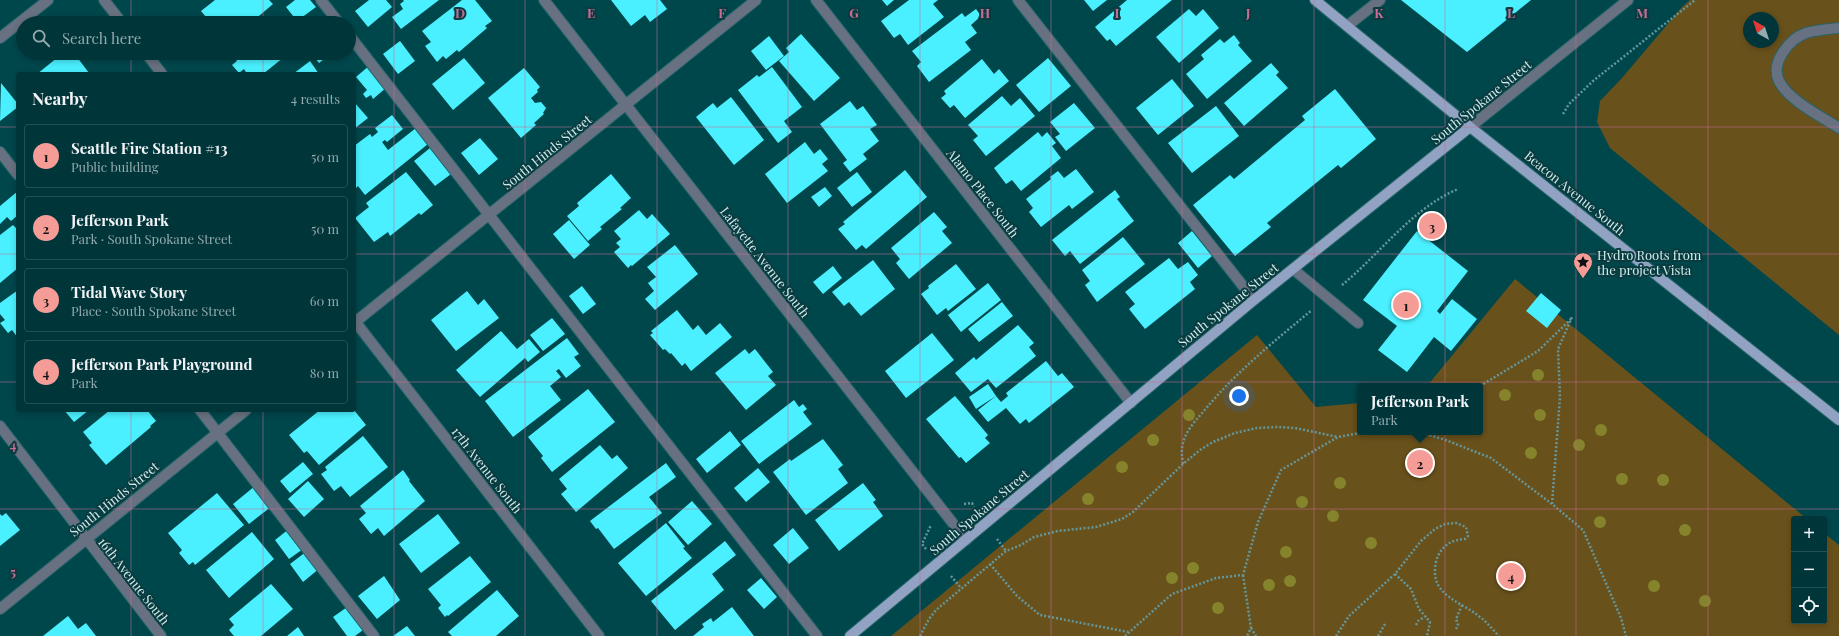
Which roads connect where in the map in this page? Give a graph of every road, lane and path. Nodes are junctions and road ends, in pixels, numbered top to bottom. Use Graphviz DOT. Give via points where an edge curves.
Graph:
graph roads {
  1 [pos="48,0"];
  2 [pos="104,0"];
  3 [pos="322,0"];
  4 [pos="544,0"];
  5 [pos="756,0"];
  6 [pos="816,0"];
  7 [pos="1018,0"];
  8 [pos="1315,0"];
  9 [pos="1380,0"];
  10 [pos="1628,0"];
  11 [pos="1695,0"];
  12 [pos="28,16"];
  13 [pos="117,16"];
  14 [pos="335,16"];
  15 [pos="16,25"];
  16 [pos="1347,26"];
  17 [pos="1839,28"];
  18 [pos="0,38"];
  19 [pos="356,44"];
  20 [pos="151,60"];
  21 [pos="160,72"];
  22 [pos="625,105"];
  23 [pos="1562,114"];
  24 [pos="1470,127"];
  25 [pos="1839,128"];
  26 [pos="0,152"];
  27 [pos="16,172"];
  28 [pos="1458,189"];
  29 [pos="490,215"];
  30 [pos="1293,269"];
  31 [pos="1327,298"];
  32 [pos="1254,300"];
  33 [pos="356,320"];
  34 [pos="356,322"];
  35 [pos="1358,323"];
  36 [pos="1483,384"];
  37 [pos="1131,403"];
  38 [pos="202,412"];
  39 [pos="244,412"];
  40 [pos="1839,420"];
  41 [pos="0,426"];
  42 [pos="218,433"];
  43 [pos="1357,433"];
  44 [pos="1429,435"];
  45 [pos="1338,437"];
  46 [pos="1183,464"];
  47 [pos="1552,504"];
  48 [pos="85,538"];
  49 [pos="966,540"];
  50 [pos="1002,546"];
  51 [pos="1006,551"];
  52 [pos="990,564"];
  53 [pos="1395,574"];
  54 [pos="1243,575"];
  55 [pos="957,583"];
  56 [pos="961,588"];
  57 [pos="1462,605"];
  58 [pos="0,609"];
  59 [pos="1426,616"];
  60 [pos="1385,624"];
  61 [pos="1416,624"];
  62 [pos="1251,628"];
  63 [pos="1456,629"];
  64 [pos="1128,632"];
  65 [pos="161,636"];
  66 [pos="374,636"];
  67 [pos="599,636"];
  68 [pos="817,636"];
  69 [pos="850,636"];
  70 [pos="920,636"];
  71 [pos="1125,636"];
  72 [pos="1247,636"];
  73 [pos="1256,636"];
  74 [pos="1336,636"];
  75 [pos="1378,636"];
  76 [pos="1427,636"];
  77 [pos="1499,636"];
  78 [pos="1626,636"];
  1 -- 12 [label="street"];
  2 -- 13 [label="street"];
  3 -- 14 [label="street"];
  4 -- 22 [label="street, Lafayette Avenue South"];
  5 -- 22 [label="street, South Hinds Street"];
  6 -- 37 [label="street, Alamo Place South"];
  7 -- 32 [label="street"];
  8 -- 16 [label="main road, Beacon Avenue South"];
  9 -- 16 [label="street"];
  10 -- 24 [label="street, South Spokane Street"];
  11 -- 23 [label="path" via="1593,81"];
  15 -- 18 [label="street"];
  16 -- 24 [label="main road, Beacon Avenue South"];
  17 -- 25 [label="street" via="1805,33 1790,44 1780,56 1776,70 1779,82 1793,98"];
  19 -- 29 [label="street"];
  20 -- 21 [label="street"];
  22 -- 29 [label="street, South Hinds Street"];
  22 -- 49 [label="street, Lafayette Avenue South"];
  24 -- 30 [label="main road, South Spokane Street"];
  24 -- 40 [label="main road, Beacon Avenue South"];
  26 -- 27 [label="street"];
  28 -- 31 [label="path" via="1445,194 1416,216"];
  29 -- 33 [label="street, South Hinds Street"];
  29 -- 68 [label="street"];
  30 -- 31 [label="street"];
  30 -- 32 [label="main road, South Spokane Street"];
  31 -- 35 [label="street"];
  31 -- 46 [label="path" via="1252,359 1218,393 1188,430 1181,452"];
  32 -- 37 [label="main road, South Spokane Street"];
  34 -- 67 [label="street, 17th Avenue South"];
  36 -- 47 [label="path" via="1538,350 1572,317 1558,349 1560,397"];
  37 -- 49 [label="main road, South Spokane Street"];
  38 -- 42 [label="street"];
  39 -- 42 [label="street, South Hinds Street"];
  41 -- 48 [label="street, 16th Avenue South"];
  42 -- 48 [label="street, South Hinds Street"];
  42 -- 66 [label="street"];
  43 -- 45 [label="path"];
  44 -- 47 [label="path" via="1491,458"];
  45 -- 46 [label="path" via="1295,428 1256,428 1213,442"];
  45 -- 54 [label="path" via="1281,470 1258,522"];
  46 -- 51 [label="path" via="1144,504 1122,519 1096,528 1042,534"];
  47 -- 78 [label="path" via="1583,530 1621,618"];
  48 -- 58 [label="street, South Hinds Street"];
  48 -- 65 [label="street, 16th Avenue South"];
  49 -- 69 [label="main road, South Spokane Street"];
  50 -- 51 [label="path"];
  51 -- 52 [label="path"];
  52 -- 56 [label="path"];
  52 -- 64 [label="path" via="1017,596 1040,615"];
  53 -- 57 [label="path" via="1421,541 1435,529 1445,524 1456,523 1466,527 1468,536 1465,540 1451,542 1437,557 1435,574 1440,589"];
  53 -- 59 [label="path" via="1411,589 1419,609"];
  53 -- 74 [label="path" via="1349,616"];
  54 -- 62 [label="path"];
  54 -- 64 [label="path" via="1216,578 1172,594"];
  55 -- 56 [label="path"];
  56 -- 70 [label="path" via="928,619"];
  57 -- 63 [label="path" via="1456,619"];
  57 -- 77 [label="path" via="1480,617"];
  59 -- 61 [label="path"];
  59 -- 76 [label="path" via="1430,622"];
  60 -- 75 [label="path"];
  62 -- 72 [label="path"];
  62 -- 73 [label="path"];
  64 -- 71 [label="path"];
}
